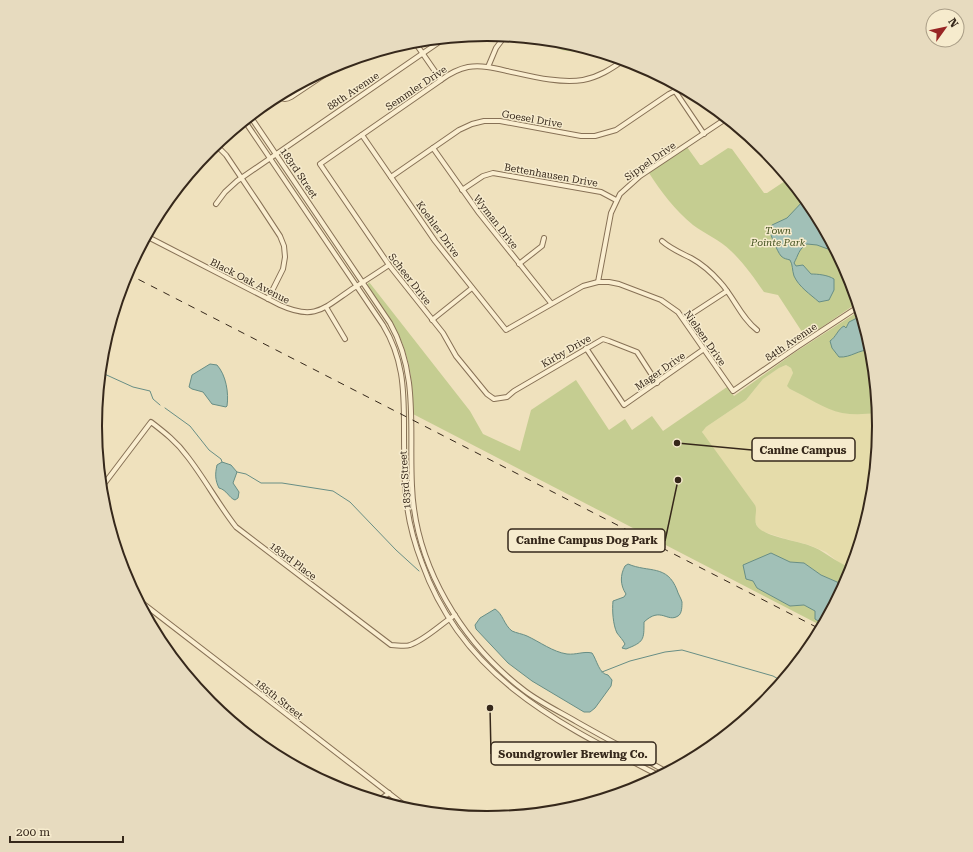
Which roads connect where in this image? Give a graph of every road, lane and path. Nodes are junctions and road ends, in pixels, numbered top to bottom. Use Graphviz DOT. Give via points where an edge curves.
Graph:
graph roads {
  1 [pos="501,42"];
  2 [pos="436,44"];
  3 [pos="418,47"];
  4 [pos="423,53"];
  5 [pos="618,64"];
  6 [pos="488,67"];
  7 [pos="441,80"];
  8 [pos="310,84"];
  9 [pos="284,99"];
  10 [pos="253,120"];
  11 [pos="721,121"];
  12 [pos="247,125"];
  13 [pos="362,134"];
  14 [pos="704,134"];
  15 [pos="433,148"];
  16 [pos="220,149"];
  17 [pos="276,154"];
  18 [pos="270,157"];
  19 [pos="320,164"];
  20 [pos="391,177"];
  21 [pos="241,178"];
  22 [pos="462,190"];
  23 [pos="616,200"];
  24 [pos="216,204"];
  25 [pos="150,238"];
  26 [pos="544,238"];
  27 [pos="662,241"];
  28 [pos="519,264"];
  29 [pos="388,265"];
  30 [pos="363,282"];
  31 [pos="598,282"];
  32 [pos="357,286"];
  33 [pos="472,288"];
  34 [pos="726,290"];
  35 [pos="268,299"];
  36 [pos="551,303"];
  37 [pos="326,308"];
  38 [pos="853,310"];
  39 [pos="684,319"];
  40 [pos="432,320"];
  41 [pos="506,330"];
  42 [pos="758,330"];
  43 [pos="345,339"];
  44 [pos="586,348"];
  45 [pos="704,349"];
  46 [pos="657,383"];
  47 [pos="733,391"];
  48 [pos="494,399"];
  49 [pos="106,482"];
  50 [pos="147,606"];
  51 [pos="455,615"];
  52 [pos="449,619"];
  53 [pos="661,769"];
  54 [pos="654,773"];
  55 [pos="389,793"];
  56 [pos="384,797"];
  57 [pos="399,801"];
  1 -- 6 [label="street"];
  2 -- 4 [label="street, 88th Avenue"];
  3 -- 4 [label="street"];
  4 -- 7 [label="street"];
  4 -- 17 [label="street, 88th Avenue"];
  5 -- 6 [label="street, Semmler Drive" via="600,75 572,81"];
  6 -- 7 [label="street, Semmler Drive" via="467,67"];
  7 -- 13 [label="street, Semmler Drive"];
  8 -- 9 [label="street"];
  10 -- 17 [label="street, 183rd Street"];
  11 -- 14 [label="street, Sippel Drive"];
  12 -- 18 [label="street, 183rd Street"];
  13 -- 19 [label="street, Semmler Drive"];
  13 -- 20 [label="street, Koehler Drive"];
  14 -- 15 [label="street, Goesel Drive" via="675,91 616,130 602,135 581,136 489,120 465,126"];
  14 -- 23 [label="street, Sippel Drive" via="640,176"];
  15 -- 20 [label="street, Goesel Drive"];
  15 -- 22 [label="street, Wyman Drive"];
  16 -- 21 [label="street"];
  17 -- 18 [label="street, 88th Avenue"];
  17 -- 30 [label="street, 183rd Street"];
  18 -- 21 [label="street, 88th Avenue"];
  18 -- 32 [label="street, 183rd Street"];
  19 -- 29 [label="street, Scheer Drive"];
  20 -- 33 [label="street, Koehler Drive" via="434,241"];
  21 -- 24 [label="street, 88th Avenue" via="230,186"];
  21 -- 35 [label="street" via="284,246 283,269"];
  22 -- 23 [label="street, Bettenhausen Drive" via="483,176 493,173 601,192"];
  22 -- 28 [label="street, Wyman Drive"];
  23 -- 31 [label="street, Sippel Drive" via="609,218"];
  25 -- 35 [label="street, Black Oak Avenue"];
  26 -- 28 [label="street" via="542,246"];
  27 -- 34 [label="street" via="701,265"];
  28 -- 36 [label="street, Wyman Drive"];
  29 -- 30 [label="street, Black Oak Avenue"];
  29 -- 40 [label="street, Scheer Drive"];
  30 -- 32 [label="street, Black Oak Avenue"];
  30 -- 51 [label="street, 183rd Street" via="390,323 403,351 411,394 412,488 417,523 436,583"];
  31 -- 36 [label="street, Nielsen Drive" via="580,287"];
  31 -- 39 [label="street, Nielsen Drive" via="619,284 661,300"];
  32 -- 37 [label="street, Black Oak Avenue"];
  32 -- 52 [label="street, 183rd Street" via="390,337 400,365 404,399 406,506 413,538 425,571"];
  33 -- 40 [label="street"];
  33 -- 41 [label="street, Koehler Drive"];
  34 -- 39 [label="street"];
  34 -- 42 [label="street" via="749,323"];
  35 -- 37 [label="street, Black Oak Avenue" via="297,312 312,312"];
  36 -- 41 [label="street, Nielsen Drive"];
  37 -- 43 [label="street"];
  38 -- 47 [label="street, 84th Avenue"];
  39 -- 45 [label="street, Nielsen Drive"];
  40 -- 48 [label="street, Scheer Drive" via="456,356"];
  44 -- 46 [label="street, Kirby Drive" via="602,340 637,352"];
  44 -- 46 [label="street, Mager Drive" via="624,405"];
  44 -- 48 [label="street, Kirby Drive" via="507,397"];
  45 -- 46 [label="street, Mager Drive"];
  45 -- 47 [label="street, Nielsen Drive"];
  49 -- 52 [label="street, 183rd Place" via="151,422 171,438 187,456 236,527 391,645 409,646 424,639"];
  50 -- 55 [label="street, 185th Street"];
  51 -- 52 [label="street, 183rd Place"];
  51 -- 53 [label="street, 183rd Street" via="482,652 526,692"];
  52 -- 54 [label="street, 183rd Street" via="470,647 507,685 548,714"];
  55 -- 56 [label="street"];
  55 -- 57 [label="street, 185th Street"];
}
